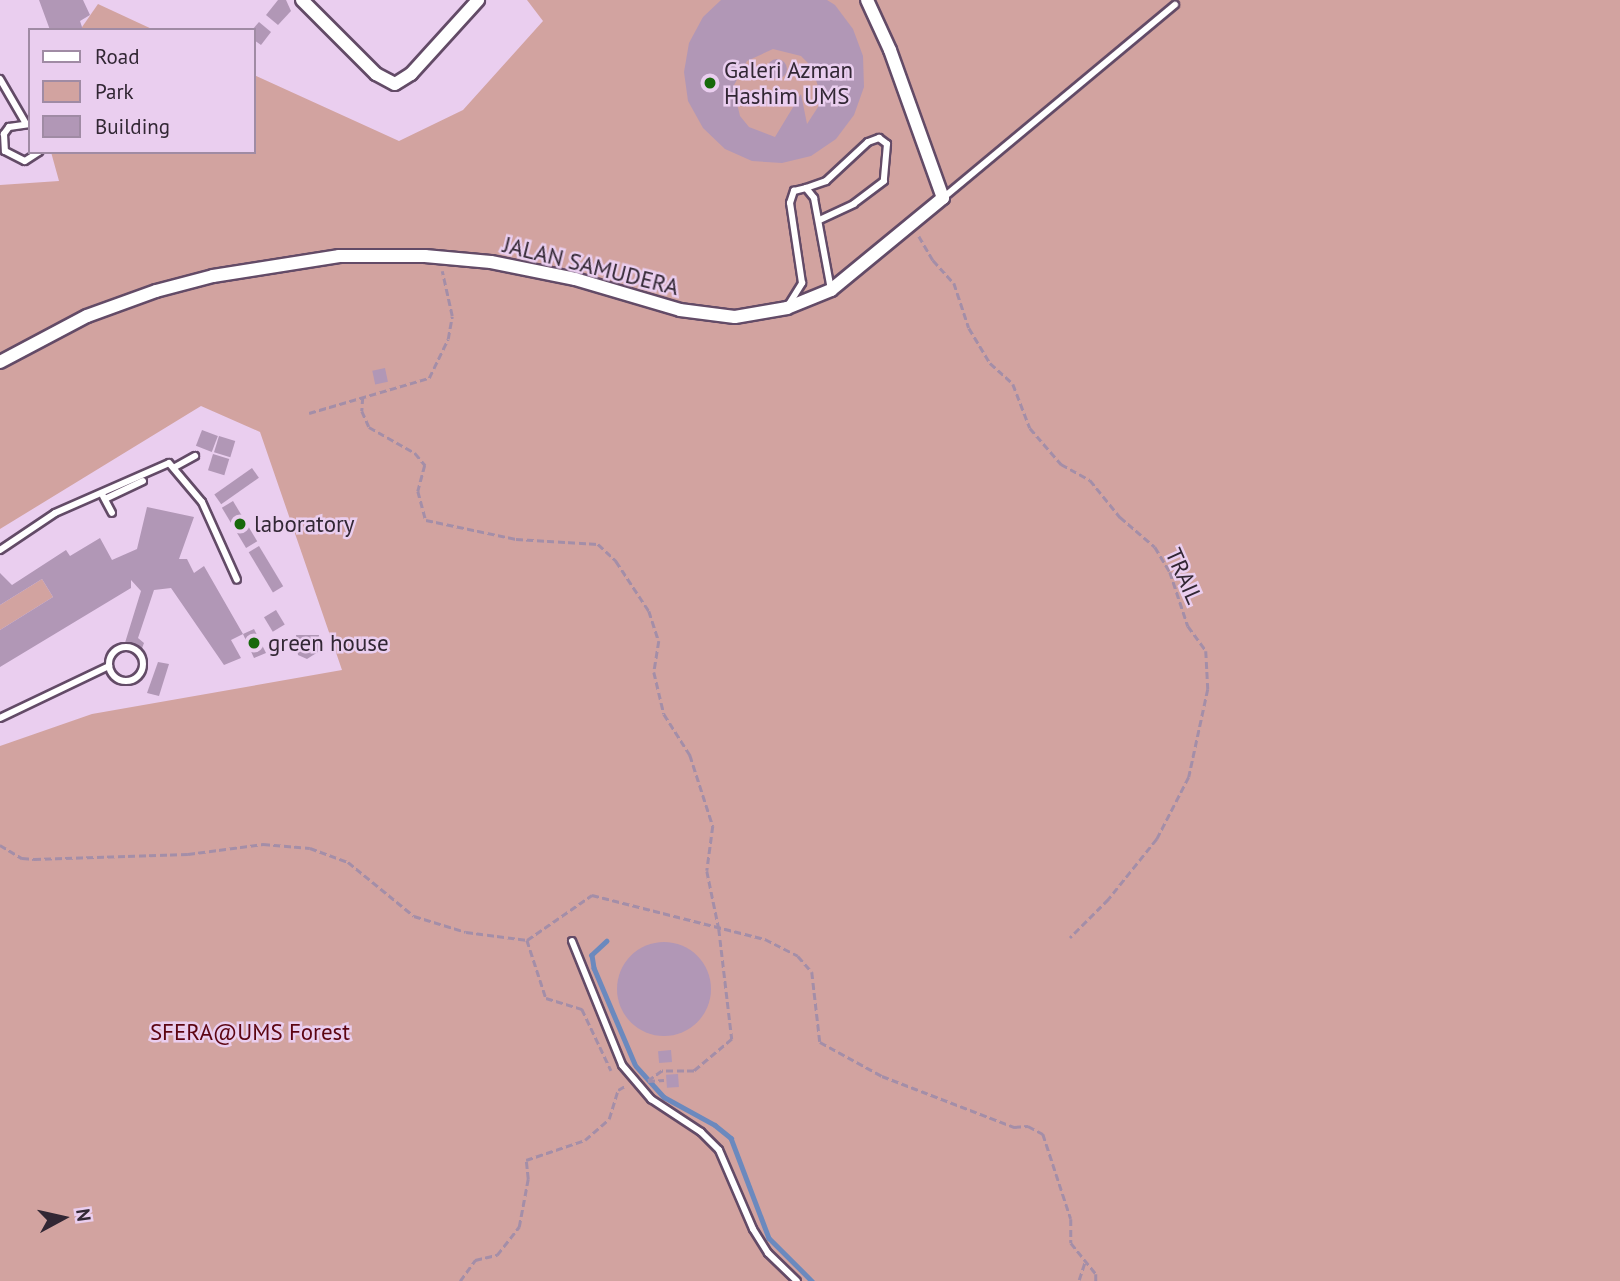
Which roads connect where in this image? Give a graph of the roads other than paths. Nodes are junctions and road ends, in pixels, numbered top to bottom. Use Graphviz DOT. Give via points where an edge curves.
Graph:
graph roads {
  1 [pos="302,0"];
  2 [pos="478,0"];
  3 [pos="867,0"];
  4 [pos="1175,5"];
  5 [pos="0,79"];
  6 [pos="27,123"];
  7 [pos="3,153"];
  8 [pos="36,154"];
  9 [pos="806,188"];
  10 [pos="943,198"];
  11 [pos="819,220"];
  12 [pos="831,290"];
  13 [pos="787,308"];
  14 [pos="0,362"];
  15 [pos="195,456"];
  16 [pos="174,467"];
  17 [pos="139,472"];
  18 [pos="101,491"];
  19 [pos="105,499"];
  20 [pos="112,513"];
  21 [pos="0,550"];
  22 [pos="237,580"];
  23 [pos="109,666"];
  24 [pos="0,718"];
  25 [pos="572,941"];
  26 [pos="797,1281"];
  1 -- 2 [label="street" via="376,74 395,85 411,74"];
  3 -- 10 [label="street" via="890,50"];
  4 -- 10 [label="lane"];
  5 -- 6 [label="lane"];
  6 -- 7 [label="lane" via="9,127"];
  7 -- 8 [label="lane" via="25,161"];
  9 -- 11 [label="lane" via="814,198"];
  9 -- 11 [label="lane" via="826,181 868,142 878,138 887,144 884,181 854,204"];
  9 -- 13 [label="lane" via="794,191 790,203 802,284"];
  10 -- 12 [label="street, JALAN SAMUDERA"];
  11 -- 12 [label="lane"];
  12 -- 13 [label="street, JALAN SAMUDERA"];
  13 -- 14 [label="street, JALAN SAMUDERA" via="735,317 680,310 575,279 491,262 339,256 213,276 87,316"];
  15 -- 16 [label="lane"];
  16 -- 17 [label="lane" via="163,464"];
  16 -- 22 [label="lane" via="202,502"];
  17 -- 18 [label="lane"];
  17 -- 19 [label="lane" via="145,484"];
  18 -- 19 [label="lane"];
  18 -- 21 [label="lane" via="55,513"];
  19 -- 20 [label="lane"];
  23 -- 23 [label="lane" via="111,655 120,648 137,652 142,662 140,673 131,680 119,680"];
  23 -- 24 [label="lane"];
  25 -- 26 [label="lane" via="622,1065 651,1099 701,1132 719,1150 752,1229 768,1253"];
}
